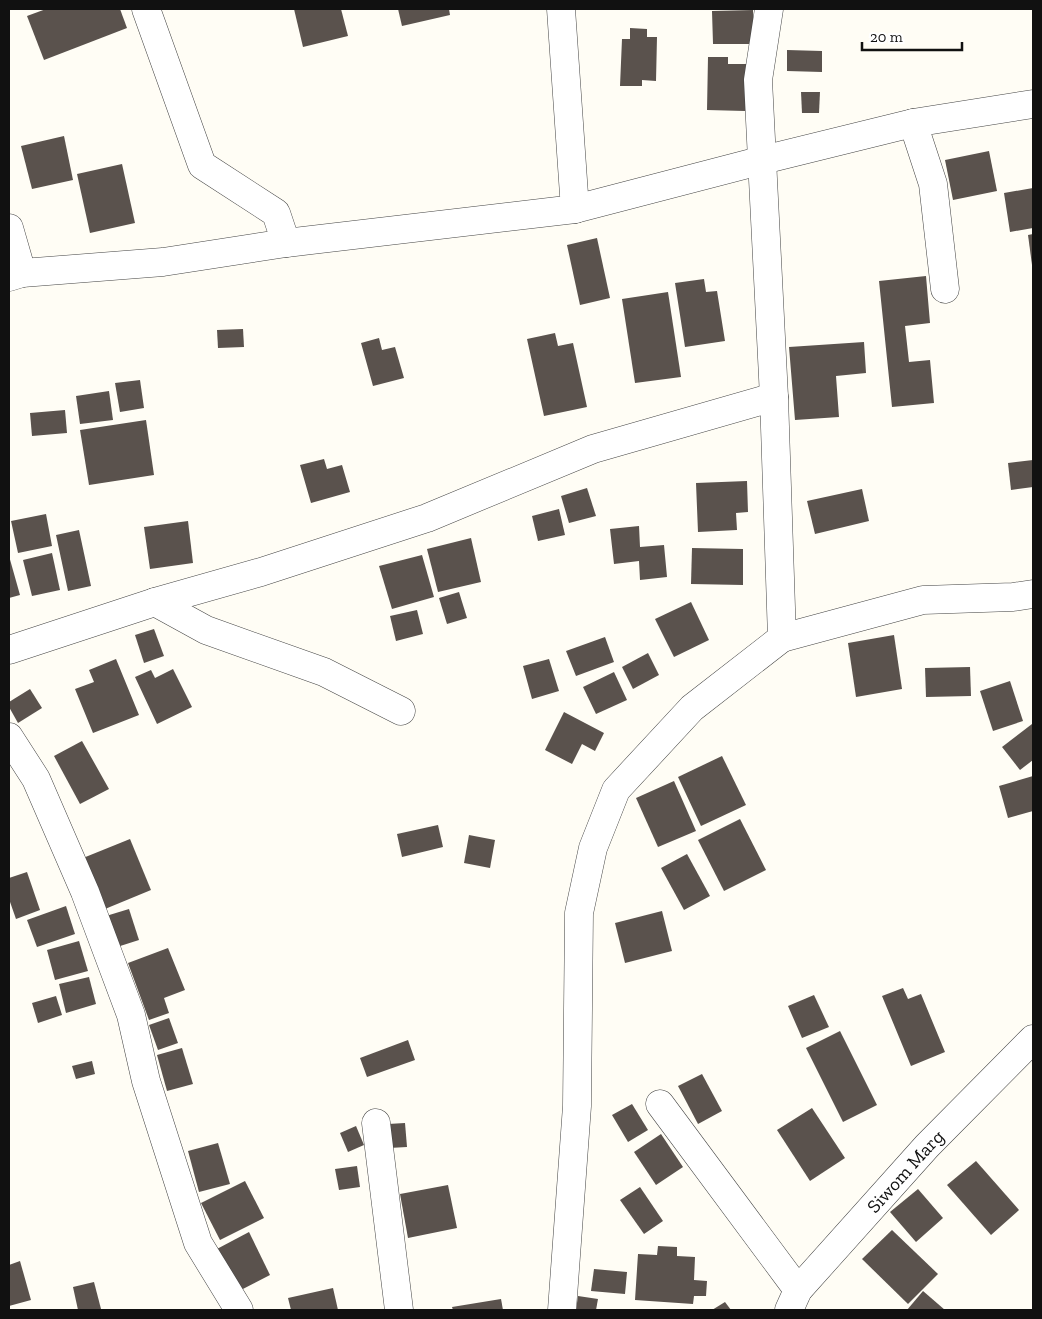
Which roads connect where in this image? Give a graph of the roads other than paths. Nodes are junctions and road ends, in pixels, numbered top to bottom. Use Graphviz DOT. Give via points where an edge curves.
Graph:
graph roads {
  1 [pos="146,9"];
  2 [pos="561,9"];
  3 [pos="769,9"];
  4 [pos="1033,104"];
  5 [pos="913,123"];
  6 [pos="763,160"];
  7 [pos="575,209"];
  8 [pos="9,228"];
  9 [pos="286,243"];
  10 [pos="15,275"];
  11 [pos="946,289"];
  12 [pos="774,397"];
  13 [pos="1033,594"];
  14 [pos="154,602"];
  15 [pos="782,638"];
  16 [pos="9,650"];
  17 [pos="401,711"];
  18 [pos="9,737"];
  19 [pos="1033,1039"];
  20 [pos="660,1104"];
  21 [pos="376,1123"];
  22 [pos="794,1300"];
  23 [pos="239,1310"];
  24 [pos="399,1310"];
  25 [pos="562,1310"];
  1 -- 9 [label="street" via="202,165 276,213"];
  2 -- 7 [label="street"];
  3 -- 6 [label="street" via="758,80"];
  4 -- 5 [label="street"];
  5 -- 6 [label="street"];
  5 -- 11 [label="street" via="933,184"];
  6 -- 7 [label="street"];
  6 -- 12 [label="street"];
  7 -- 9 [label="street"];
  8 -- 10 [label="street"];
  9 -- 10 [label="street" via="163,262"];
  12 -- 14 [label="street" via="593,449 427,518 261,572"];
  12 -- 15 [label="street"];
  13 -- 15 [label="street" via="923,600"];
  14 -- 16 [label="street"];
  14 -- 17 [label="street" via="206,630 324,672"];
  15 -- 25 [label="street" via="692,708 616,790 593,848 579,913 577,1106"];
  18 -- 23 [label="street" via="36,779 85,892 131,1015 146,1081 198,1243"];
  19 -- 22 [label="street, Siwom Marg" via="927,1146"];
  20 -- 22 [label="street"];
  21 -- 24 [label="street"];
}
